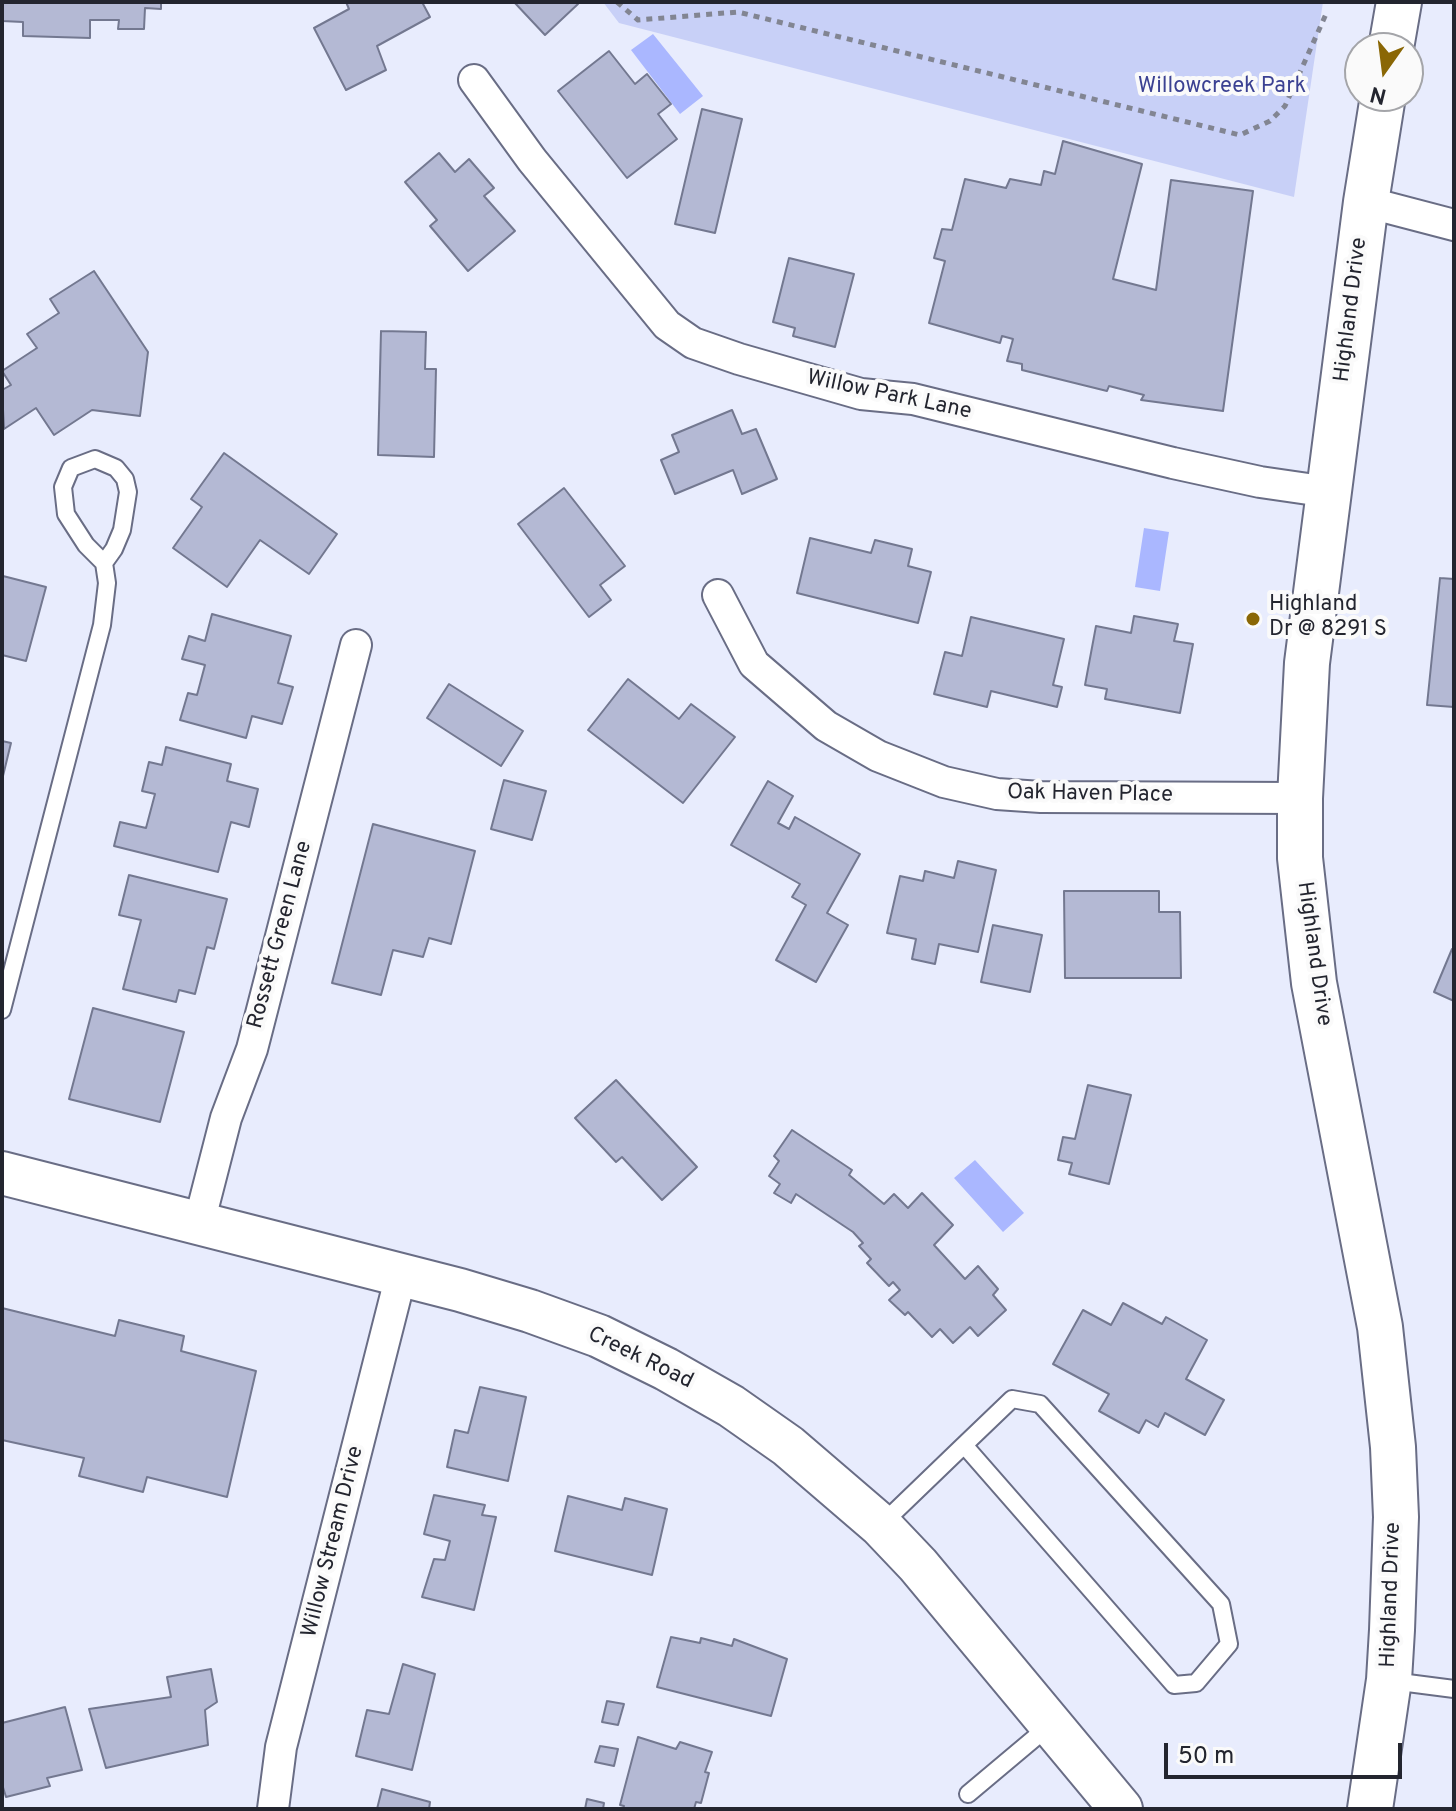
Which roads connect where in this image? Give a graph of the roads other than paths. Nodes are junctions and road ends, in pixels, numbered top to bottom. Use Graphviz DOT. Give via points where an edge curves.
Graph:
graph roads {
  1 [pos="1399,2"];
  2 [pos="1394,32"];
  3 [pos="474,80"];
  4 [pos="1380,112"];
  5 [pos="1366,202"];
  6 [pos="1454,225"];
  7 [pos="1329,492"];
  8 [pos="104,563"];
  9 [pos="718,595"];
  10 [pos="356,645"];
  11 [pos="1300,798"];
  12 [pos="7,968"];
  13 [pos="2,1010"];
  14 [pos="2,1173"];
  15 [pos="199,1223"];
  16 [pos="401,1275"];
  17 [pos="964,1445"];
  18 [pos="880,1525"];
  19 [pos="1389,1680"];
  20 [pos="1454,1689"];
  21 [pos="1051,1725"];
  22 [pos="968,1794"];
  23 [pos="269,1808"];
  24 [pos="1121,1809"];
  25 [pos="1370,1809"];
  1 -- 2 [label="main road"];
  3 -- 7 [label="street, Willow Park Lane" via="667,325 693,343 861,394 913,399 1173,463"];
  4 -- 5 [label="main road, Highland Drive"];
  5 -- 6 [label="street"];
  5 -- 7 [label="main road, Highland Drive"];
  7 -- 11 [label="main road, Highland Drive" via="1307,663"];
  8 -- 8 [label="lane" via="76,530 64,501 71,468 95,459 116,468 128,492 122,530"];
  8 -- 12 [label="lane" via="102,625"];
  9 -- 11 [label="street, Oak Haven Place" via="754,664 826,726 878,756 944,782 1041,797"];
  10 -- 15 [label="street, Rossett Green Lane" via="252,1049 226,1118"];
  11 -- 19 [label="main road, Highland Drive" via="1300,858 1314,983 1388,1387 1396,1517"];
  12 -- 13 [label="lane"];
  14 -- 15 [label="street, Creek Road"];
  15 -- 16 [label="street, Creek Road"];
  16 -- 18 [label="street, Creek Road" via="530,1311 599,1336 666,1369 788,1446"];
  16 -- 23 [label="street, Willow Stream Drive"];
  17 -- 17 [label="lane" via="1174,1685 1196,1683 1229,1644 1221,1604 1040,1404 1012,1399"];
  17 -- 18 [label="lane"];
  18 -- 21 [label="street, Creek Road"];
  19 -- 20 [label="lane"];
  19 -- 25 [label="main road, Highland Drive"];
  21 -- 22 [label="lane"];
  21 -- 24 [label="street, Creek Road"];
}
